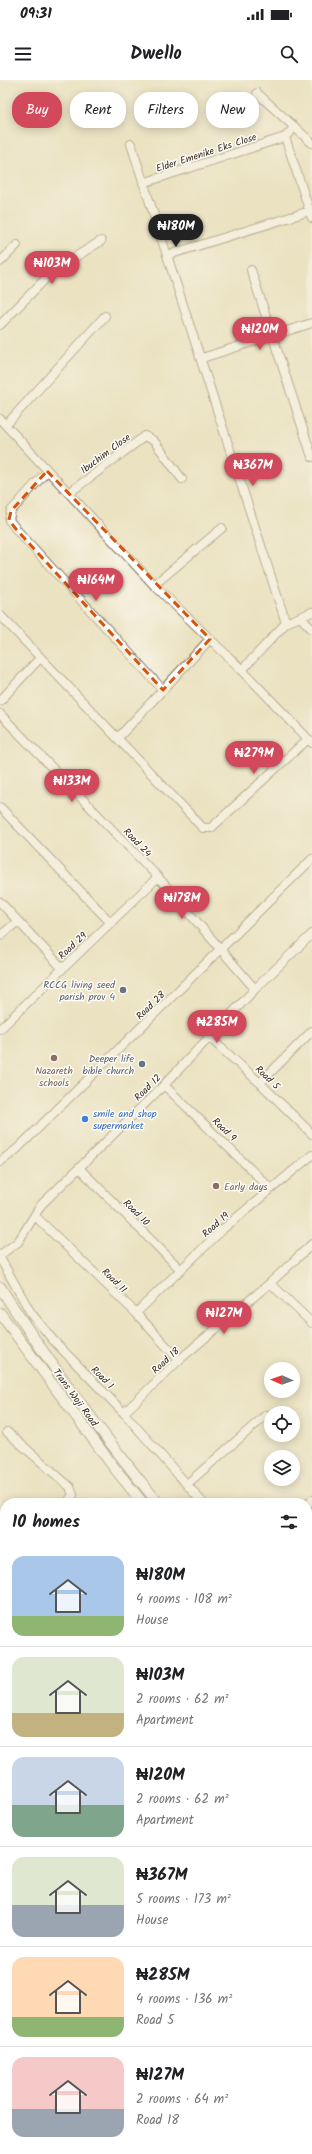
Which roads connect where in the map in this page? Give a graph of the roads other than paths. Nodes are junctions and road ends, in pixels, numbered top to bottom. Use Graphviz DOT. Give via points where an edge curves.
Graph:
graph roads {
  1 [pos="259,94"];
  2 [pos="295,126"];
  3 [pos="285,137"];
  4 [pos="312,143"];
  5 [pos="131,144"];
  6 [pos="143,183"];
  7 [pos="311,214"];
  8 [pos="101,241"];
  9 [pos="17,245"];
  10 [pos="168,255"];
  11 [pos="0,262"];
  12 [pos="251,270"];
  13 [pos="105,316"];
  14 [pos="312,323"];
  15 [pos="0,325"];
  16 [pos="273,336"];
  17 [pos="202,358"];
  18 [pos="3,422"];
  19 [pos="312,457"];
  20 [pos="48,471"];
  21 [pos="182,479"];
  22 [pos="69,493"];
  23 [pos="222,528"];
  24 [pos="154,585"];
  25 [pos="312,612"];
  26 [pos="0,615"];
  27 [pos="300,617"];
  28 [pos="286,622"];
  29 [pos="312,629"];
  30 [pos="210,639"];
  31 [pos="40,658"];
  32 [pos="242,670"];
  33 [pos="163,690"];
  34 [pos="0,701"];
  35 [pos="0,714"];
  36 [pos="118,738"];
  37 [pos="310,741"];
  38 [pos="0,807"];
  39 [pos="312,859"];
  40 [pos="158,877"];
  41 [pos="0,902"];
  42 [pos="18,921"];
  43 [pos="111,923"];
  44 [pos="312,934"];
  45 [pos="0,936"];
  46 [pos="222,949"];
  47 [pos="62,968"];
  48 [pos="255,989"];
  49 [pos="0,1029"];
  50 [pos="311,1035"];
  51 [pos="209,1037"];
  52 [pos="260,1083"];
  53 [pos="164,1085"];
  54 [pos="312,1134"];
  55 [pos="312,1155"];
  56 [pos="0,1162"];
  57 [pos="79,1168"];
  58 [pos="272,1188"];
  59 [pos="35,1216"];
  60 [pos="312,1244"];
  61 [pos="0,1255"];
  62 [pos="0,1258"];
  63 [pos="181,1270"];
  64 [pos="270,1283"];
  65 [pos="0,1287"];
  66 [pos="0,1313"];
  67 [pos="136,1313"];
  68 [pos="312,1323"];
  69 [pos="179,1360"];
  70 [pos="124,1413"];
  71 [pos="264,1417"];
  72 [pos="7,1432"];
  73 [pos="187,1484"];
  74 [pos="71,1498"];
  75 [pos="139,1498"];
  76 [pos="154,1498"];
  77 [pos="198,1498"];
  1 -- 2 [label="street"];
  2 -- 3 [label="street, Elder Emenike Eks Close"];
  2 -- 4 [label="street"];
  3 -- 6 [label="street, Elder Emenike Eks Close"];
  3 -- 7 [label="street"];
  5 -- 6 [label="street"];
  6 -- 10 [label="street"];
  7 -- 10 [label="street"];
  8 -- 15 [label="street" via="53,270"];
  9 -- 11 [label="street"];
  10 -- 17 [label="street"];
  12 -- 16 [label="street"];
  13 -- 18 [label="street"];
  14 -- 16 [label="street"];
  16 -- 17 [label="street"];
  16 -- 19 [label="street"];
  17 -- 28 [label="street"];
  18 -- 20 [label="street"];
  20 -- 22 [label="street"];
  20 -- 33 [label="street" via="11,511 9,520"];
  21 -- 22 [label="street, Ibuchim Close" via="154,441 145,436"];
  22 -- 24 [label="street"];
  23 -- 24 [label="street"];
  24 -- 30 [label="street"];
  25 -- 27 [label="street"];
  26 -- 31 [label="street"];
  27 -- 28 [label="street"];
  27 -- 29 [label="street"];
  28 -- 32 [label="street"];
  30 -- 32 [label="street"];
  30 -- 33 [label="street"];
  31 -- 34 [label="street"];
  31 -- 36 [label="street"];
  32 -- 37 [label="street"];
  33 -- 36 [label="street"];
  35 -- 40 [label="street, Road 24"];
  36 -- 37 [label="street" via="203,828 207,829"];
  38 -- 43 [label="street"];
  39 -- 46 [label="street, Road 28"];
  40 -- 43 [label="street, Road 29"];
  40 -- 46 [label="street, Road 24"];
  41 -- 42 [label="street"];
  42 -- 45 [label="street"];
  42 -- 47 [label="street"];
  43 -- 47 [label="street, Road 29"];
  44 -- 48 [label="street, Road 12"];
  46 -- 48 [label="street, Road 24"];
  46 -- 56 [label="street, Road 28"];
  47 -- 49 [label="street, Road 29"];
  48 -- 51 [label="street, Road 12"];
  50 -- 52 [label="street"];
  51 -- 52 [label="street, Road 5"];
  51 -- 53 [label="street, Road 12"];
  52 -- 54 [label="street, Road 5"];
  53 -- 57 [label="street, Road 12"];
  53 -- 58 [label="street, Road 9"];
  55 -- 58 [label="street, Road 19"];
  57 -- 59 [label="street, Road 12" via="41,1205"];
  57 -- 63 [label="street, Road 10"];
  58 -- 63 [label="street, Road 19" via="223,1229"];
  59 -- 61 [label="street, Road 12" via="18,1242"];
  59 -- 67 [label="street, Road 11"];
  60 -- 64 [label="street, Road 18"];
  62 -- 70 [label="street, Road 1" via="31,1313 53,1340"];
  63 -- 67 [label="street, Road 19"];
  64 -- 68 [label="street"];
  64 -- 69 [label="street, Road 18"];
  65 -- 76 [label="main road, Trans Woji Road" via="92,1420"];
  66 -- 75 [label="main road, Trans Woji Road"];
  67 -- 69 [label="street, Road 11"];
  69 -- 70 [label="street, Road 18"];
  70 -- 73 [label="street, Road 1"];
  71 -- 73 [label="street"];
  72 -- 74 [label="street" via="70,1487 73,1495"];
  73 -- 77 [label="street, Road 1"];
}
